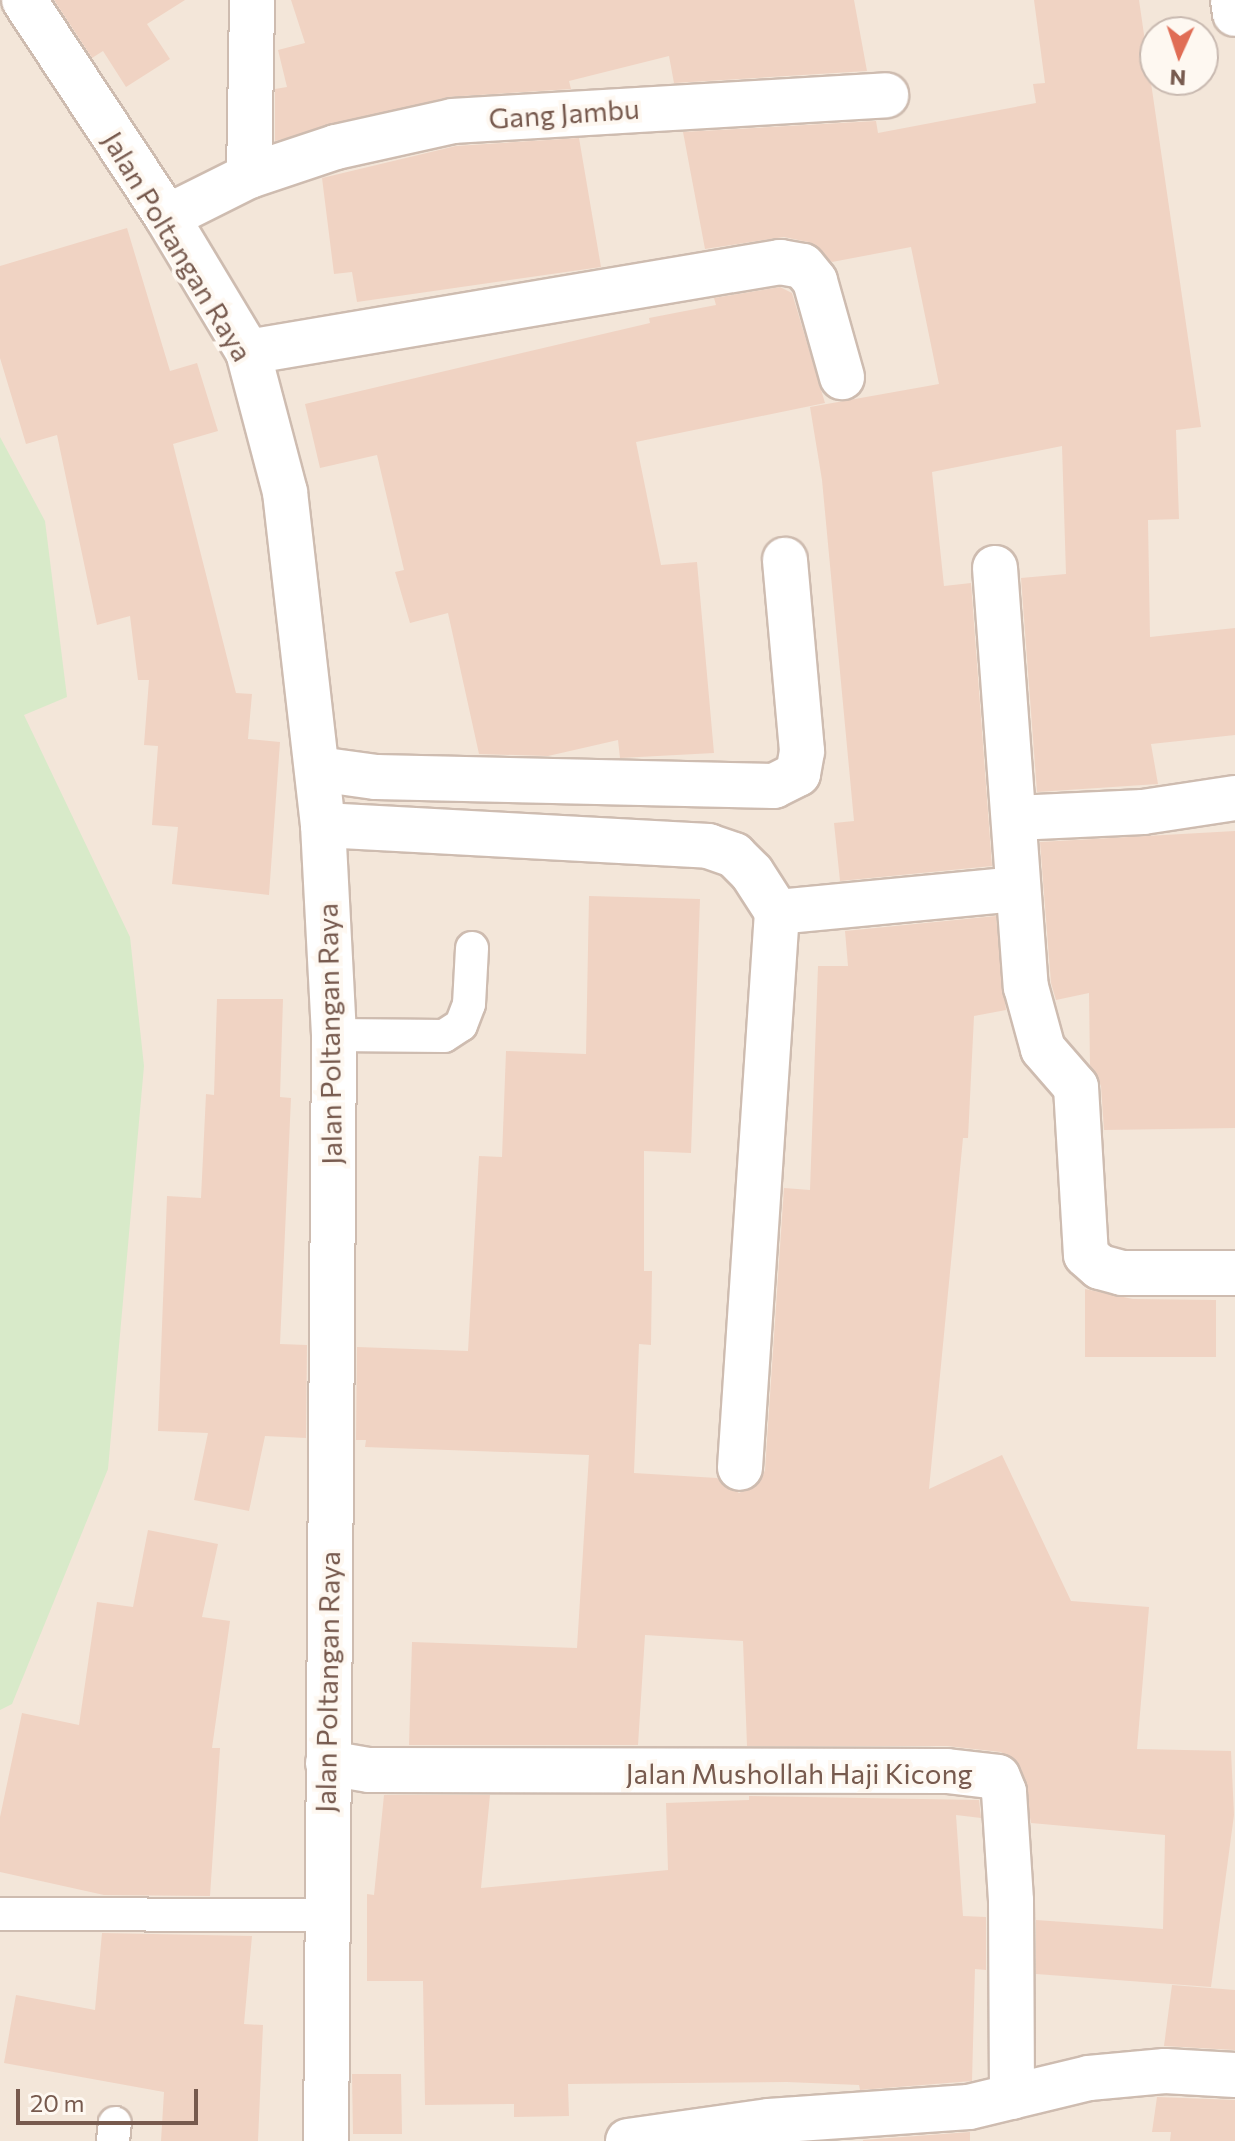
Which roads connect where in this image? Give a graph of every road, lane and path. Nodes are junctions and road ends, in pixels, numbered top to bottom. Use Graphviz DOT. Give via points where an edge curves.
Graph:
graph roads {
  1 [pos="24,0"];
  2 [pos="252,0"];
  3 [pos="1233,0"];
  4 [pos="1235,14"];
  5 [pos="886,95"];
  6 [pos="249,176"];
  7 [pos="167,217"];
  8 [pos="248,352"];
  9 [pos="842,377"];
  10 [pos="785,560"];
  11 [pos="995,568"];
  12 [pos="318,769"];
  13 [pos="1235,798"];
  14 [pos="1015,818"];
  15 [pos="323,825"];
  16 [pos="1017,889"];
  17 [pos="777,912"];
  18 [pos="472,948"];
  19 [pos="334,1035"];
  20 [pos="1235,1273"];
  21 [pos="740,1468"];
  22 [pos="328,1763"];
  23 [pos="0,1914"];
  24 [pos="324,1915"];
  25 [pos="1235,2075"];
  26 [pos="1012,2097"];
  27 [pos="326,2141"];
  28 [pos="628,2141"];
  1 -- 7 [label="street, Jalan Poltangan Raya"];
  2 -- 6 [label="street"];
  3 -- 4 [label="street"];
  5 -- 6 [label="street, Gang Jambu" via="453,121 336,147"];
  6 -- 7 [label="street, Gang Jambu"];
  7 -- 8 [label="street, Jalan Poltangan Raya"];
  8 -- 9 [label="street" via="780,262 803,266 815,281"];
  8 -- 12 [label="street, Jalan Poltangan Raya" via="285,492"];
  10 -- 12 [label="street" via="802,751 798,774 774,786 376,777"];
  11 -- 14 [label="street"];
  12 -- 15 [label="street, Jalan Poltangan Raya"];
  13 -- 14 [label="street" via="1143,812"];
  14 -- 16 [label="street"];
  15 -- 17 [label="street" via="708,846 734,855"];
  15 -- 19 [label="street, Jalan Poltangan Raya"];
  16 -- 17 [label="street"];
  16 -- 20 [label="street" via="1026,987 1043,1049 1076,1087 1086,1255 1100,1267 1122,1273"];
  17 -- 21 [label="street"];
  18 -- 19 [label="lane" via="469,1004 461,1025 444,1036"];
  19 -- 22 [label="street, Jalan Poltangan Raya"];
  22 -- 24 [label="street, Jalan Poltangan Raya"];
  22 -- 26 [label="street, Jalan Mushollah Haji Kicong" via="369,1770 464,1772 947,1771 998,1777 1010,1861"];
  23 -- 24 [label="lane"];
  24 -- 27 [label="street, Jalan Poltangan Raya"];
  25 -- 26 [label="street" via="1120,2075"];
  26 -- 28 [label="street" via="969,2107 704,2127"];
}
